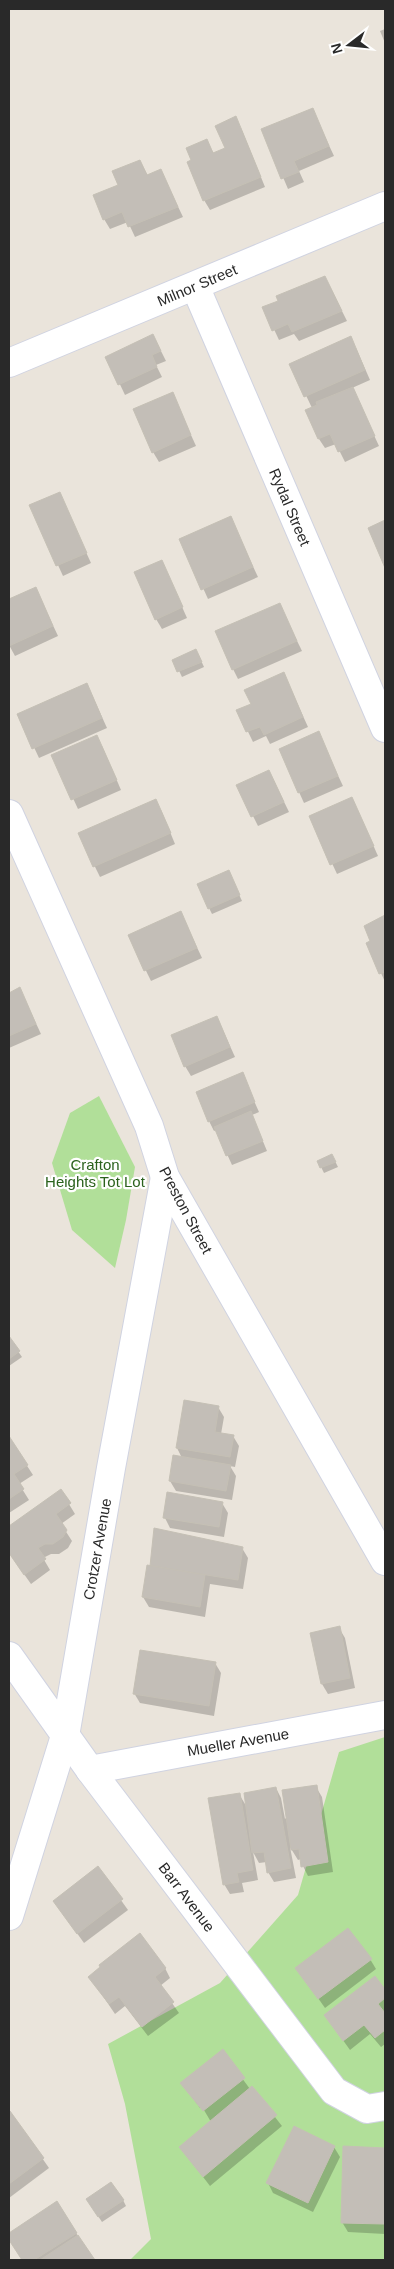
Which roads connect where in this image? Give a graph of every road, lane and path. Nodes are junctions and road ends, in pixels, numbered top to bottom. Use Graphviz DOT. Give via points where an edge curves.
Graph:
graph roads {
  1 [pos="385,206"];
  2 [pos="195,286"];
  3 [pos="9,363"];
  4 [pos="385,728"];
  5 [pos="9,814"];
  6 [pos="165,1177"];
  7 [pos="385,1561"];
  8 [pos="9,1656"];
  9 [pos="385,1715"];
  10 [pos="65,1736"];
  11 [pos="90,1770"];
  12 [pos="9,1916"];
  13 [pos="385,2106"];
  1 -- 2 [label="street, Milnor Street"];
  2 -- 3 [label="street, Milnor Street"];
  2 -- 4 [label="street, Rydal Street"];
  5 -- 6 [label="street, Preston Street" via="149,1126"];
  6 -- 7 [label="street, Preston Street"];
  6 -- 10 [label="street, Crotzer Avenue"];
  8 -- 10 [label="street, Barr Avenue"];
  9 -- 11 [label="street, Mueller Avenue"];
  10 -- 11 [label="street, Barr Avenue"];
  10 -- 12 [label="street, Crotzer Avenue"];
  11 -- 13 [label="street, Barr Avenue" via="334,2091 367,2109"];
}
